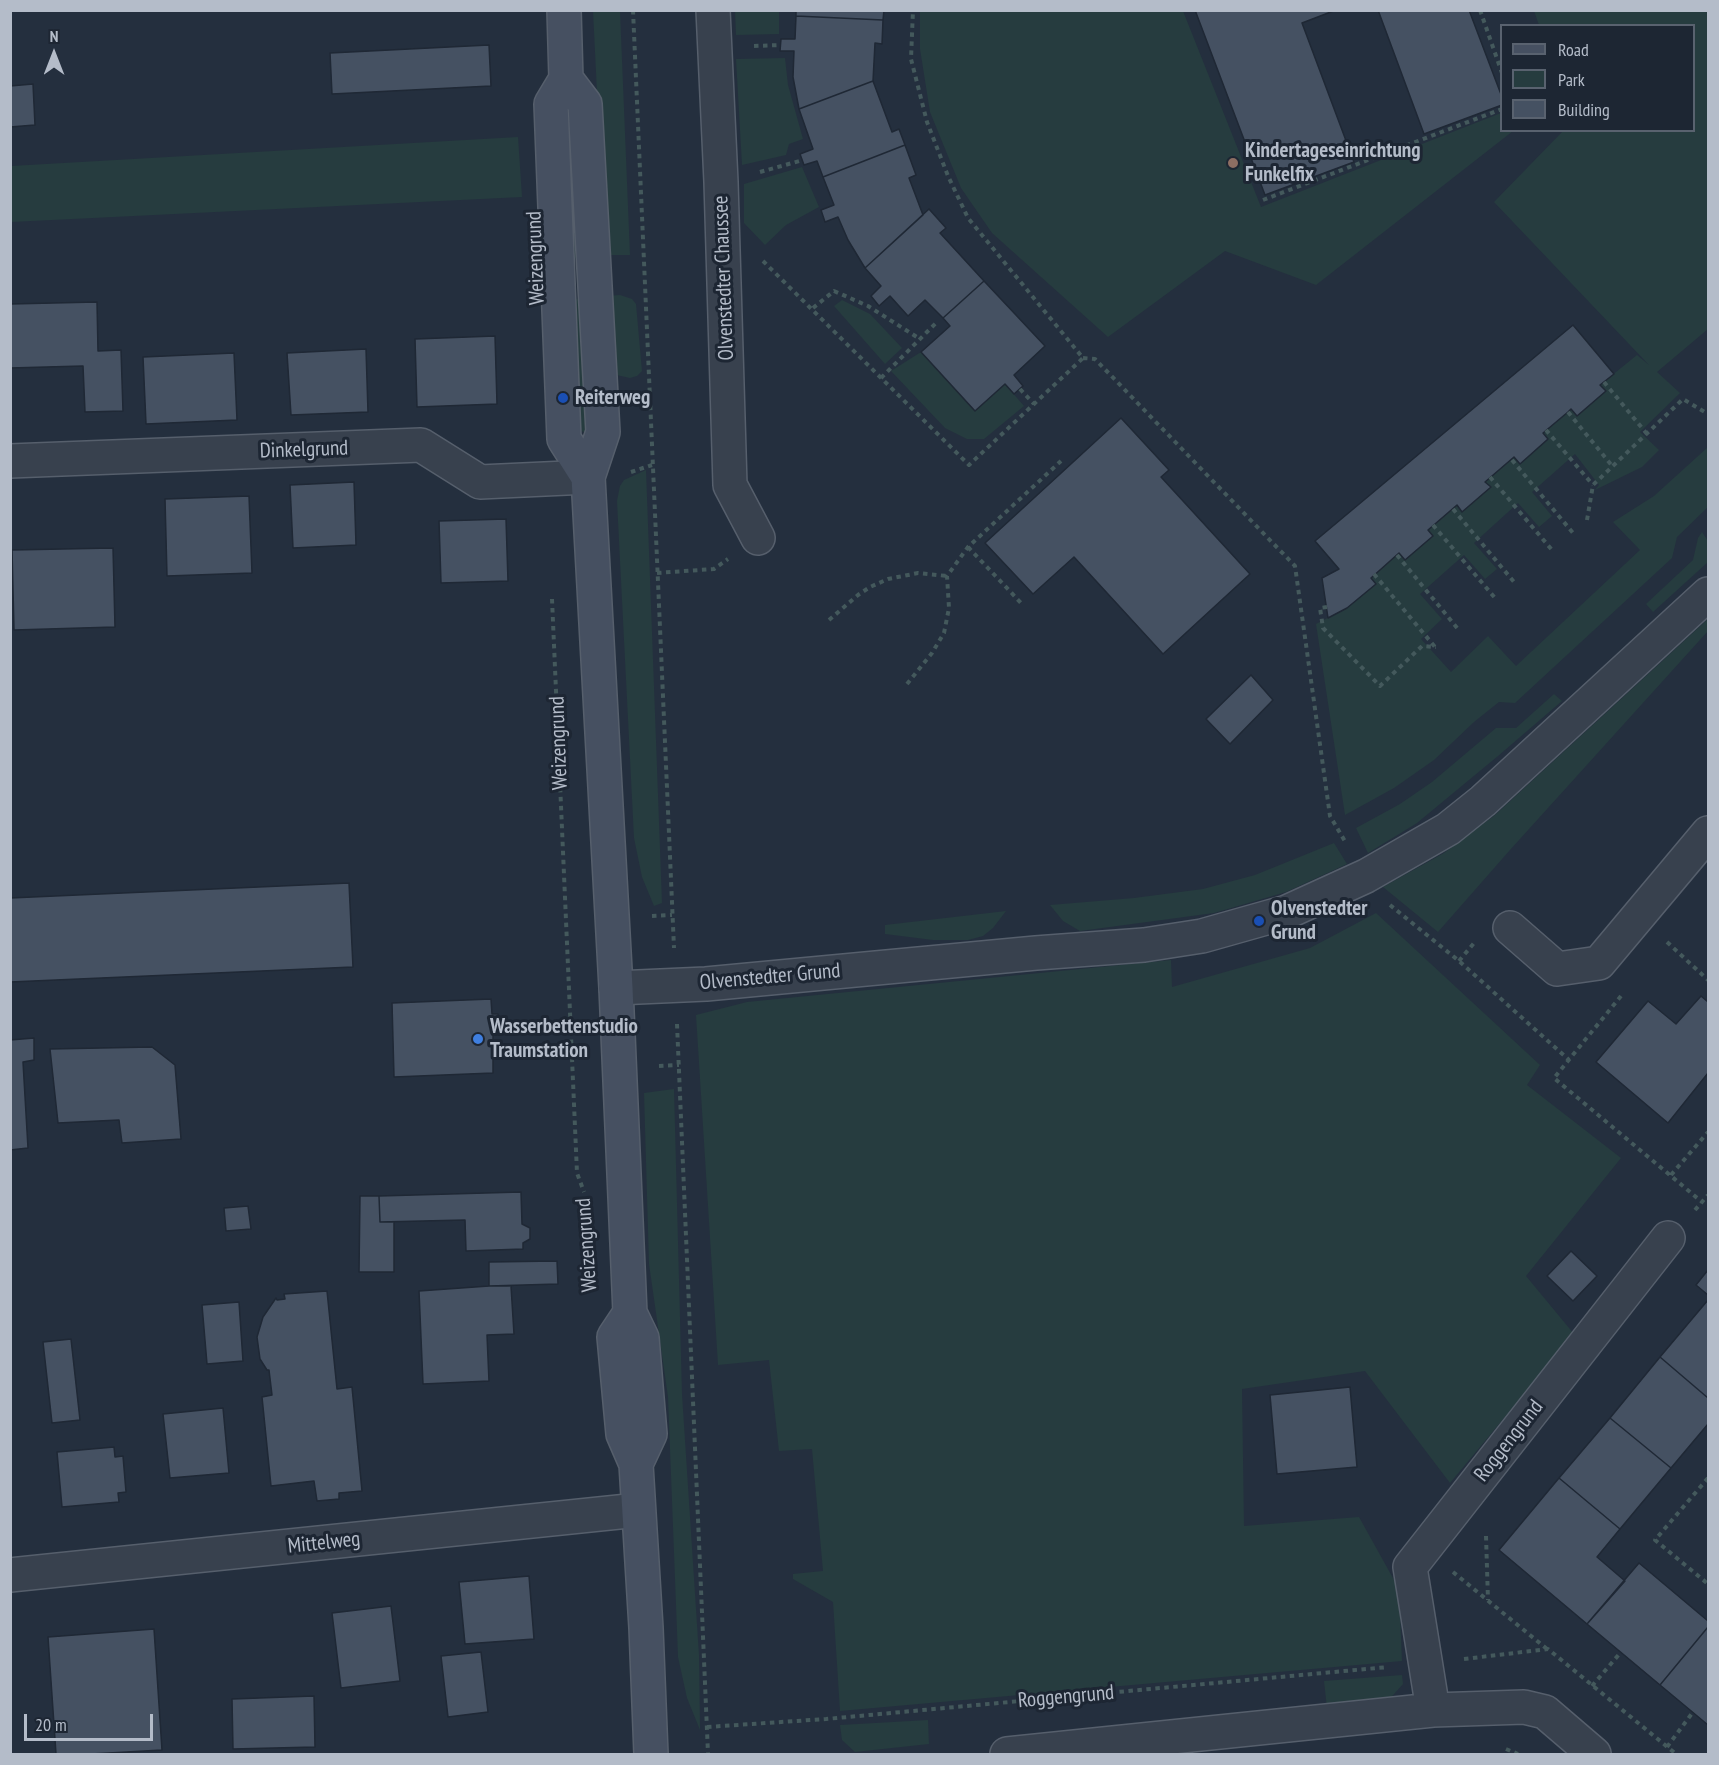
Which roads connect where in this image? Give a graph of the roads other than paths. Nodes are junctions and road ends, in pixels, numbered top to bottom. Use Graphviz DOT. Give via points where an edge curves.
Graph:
graph roads {
  1 [pos="564,10"];
  2 [pos="713,10"];
  3 [pos="10,462"];
  4 [pos="588,477"];
  5 [pos="758,538"];
  6 [pos="1708,594"];
  7 [pos="1708,833"];
  8 [pos="1510,928"];
  9 [pos="616,988"];
  10 [pos="1668,1238"];
  11 [pos="638,1510"];
  12 [pos="10,1575"];
  13 [pos="1433,1710"];
  14 [pos="651,1755"];
  15 [pos="1007,1755"];
  16 [pos="1594,1755"];
  1 -- 4 [label="main road, Weizengrund" via="566,79 551,104 564,439"];
  2 -- 5 [label="street, Olvenstedter Chaussee" via="730,485"];
  3 -- 4 [label="street, Dinkelgrund" via="421,445 480,482"];
  4 -- 9 [label="main road, Weizengrund"];
  6 -- 9 [label="street, Olvenstedter Grund" via="1466,815 1426,843 1366,876 1287,912 1202,936 1163,942 706,984"];
  7 -- 8 [label="street" via="1599,963 1557,969"];
  9 -- 11 [label="main road, Weizengrund" via="630,1313 614,1337 623,1434 636,1464"];
  10 -- 13 [label="street, Roggengrund" via="1410,1567"];
  11 -- 12 [label="street, Mittelweg"];
  11 -- 14 [label="main road, Weizengrund"];
  13 -- 15 [label="street"];
  13 -- 16 [label="street" via="1524,1707 1545,1712"];
}
